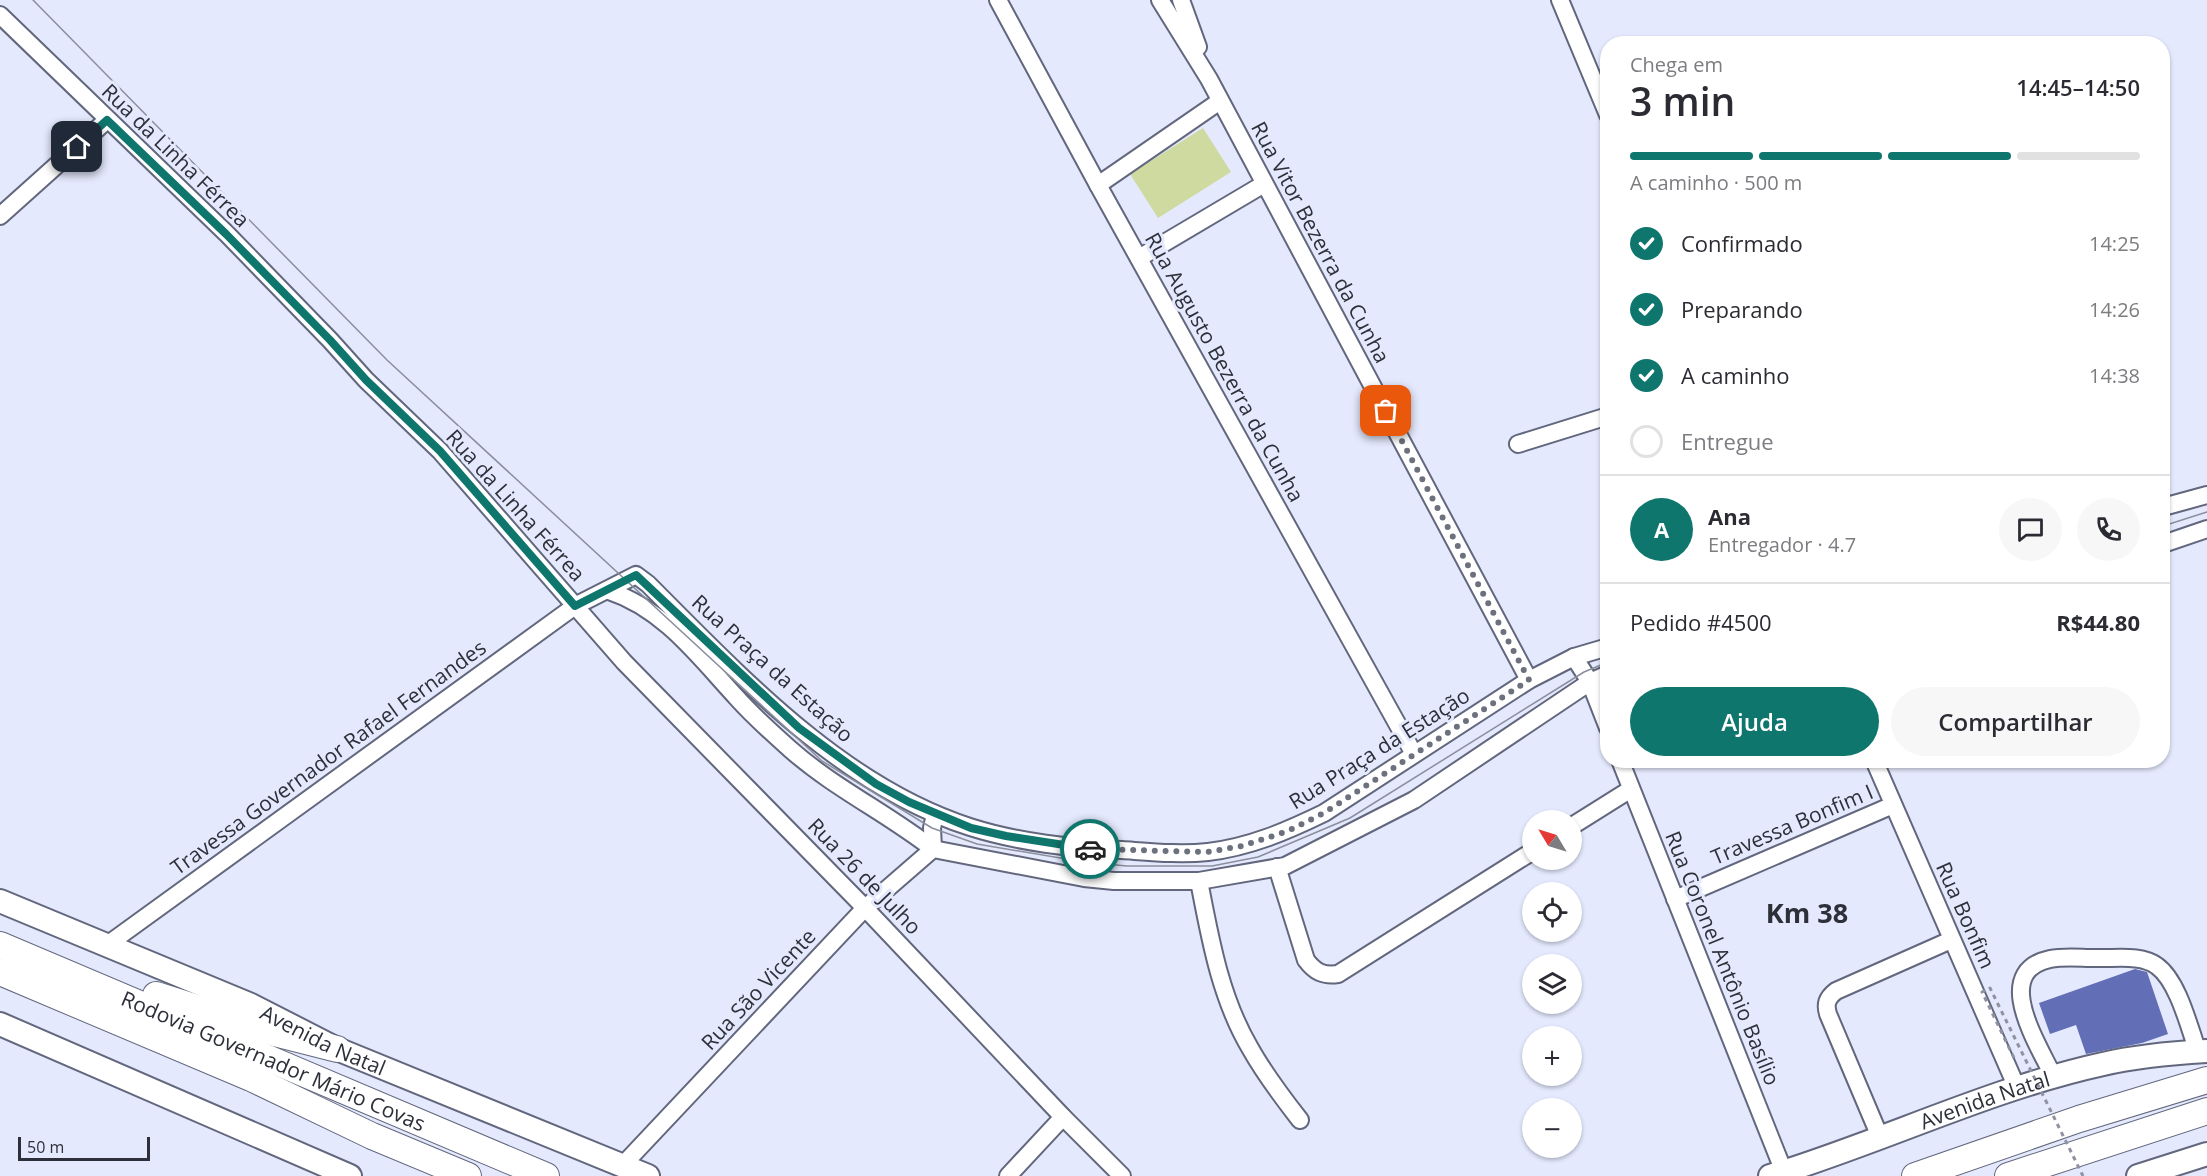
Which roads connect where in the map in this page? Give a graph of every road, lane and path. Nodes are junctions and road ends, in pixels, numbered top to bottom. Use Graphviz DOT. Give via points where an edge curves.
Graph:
graph roads {
  1 [pos="998,0"];
  2 [pos="1160,0"];
  3 [pos="1181,0"];
  4 [pos="1560,0"];
  5 [pos="0,15"];
  6 [pos="1209,79"];
  7 [pos="1600,96"];
  8 [pos="1220,101"];
  9 [pos="107,120"];
  10 [pos="1264,184"];
  11 [pos="1098,185"];
  12 [pos="0,216"];
  13 [pos="1139,258"];
  14 [pos="1600,418"];
  15 [pos="1518,444"];
  16 [pos="2207,495"];
  17 [pos="2170,505"];
  18 [pos="2207,529"];
  19 [pos="2170,542"];
  20 [pos="609,591"];
  21 [pos="575,606"];
  22 [pos="1600,649"];
  23 [pos="1574,657"];
  24 [pos="1600,678"];
  25 [pos="1529,680"];
  26 [pos="1590,682"];
  27 [pos="1600,708"];
  28 [pos="1414,754"];
  29 [pos="1623,768"];
  30 [pos="1877,768"];
  31 [pos="1631,789"];
  32 [pos="1893,805"];
  33 [pos="936,814"];
  34 [pos="1582,820"];
  35 [pos="933,849"];
  36 [pos="1522,858"];
  37 [pos="1281,866"];
  38 [pos="1198,881"];
  39 [pos="1675,899"];
  40 [pos="0,901"];
  41 [pos="865,908"];
  42 [pos="1951,940"];
  43 [pos="0,945"];
  44 [pos="107,945"];
  45 [pos="0,972"];
  46 [pos="65,972"];
  47 [pos="0,1024"];
  48 [pos="337,1049"];
  49 [pos="2202,1051"];
  50 [pos="2014,1058"];
  51 [pos="2054,1078"];
  52 [pos="2207,1080"];
  53 [pos="2018,1088"];
  54 [pos="2207,1111"];
  55 [pos="1063,1117"];
  56 [pos="1300,1120"];
  57 [pos="372,1136"];
  58 [pos="1880,1137"];
  59 [pos="2207,1154"];
  60 [pos="622,1166"];
  61 [pos="1777,1174"];
  62 [pos="350,1176"];
  63 [pos="437,1176"];
  64 [pos="468,1176"];
  65 [pos="546,1176"];
  66 [pos="648,1176"];
  67 [pos="1008,1176"];
  68 [pos="1122,1176"];
  69 [pos="1915,1176"];
  70 [pos="2008,1176"];
  71 [pos="2083,1176"];
  72 [pos="2138,1176"];
  1 -- 11 [label="street, Rua Augusto Bezerra da Cunha"];
  2 -- 6 [label="street, Rua Vitor Bezerra da Cunha"];
  3 -- 6 [label="street, Rua Vitor Bezerra da Cunha"];
  4 -- 7 [label="street"];
  5 -- 9 [label="street, Rua da Linha Férrea"];
  6 -- 8 [label="street, Rua Vitor Bezerra da Cunha"];
  8 -- 10 [label="street, Rua Vitor Bezerra da Cunha"];
  8 -- 11 [label="street"];
  9 -- 12 [label="street"];
  9 -- 21 [label="street, Rua da Linha Férrea" via="226,234 440,451"];
  10 -- 13 [label="street"];
  10 -- 25 [label="street, Rua Vitor Bezerra da Cunha"];
  11 -- 13 [label="street, Rua Augusto Bezerra da Cunha"];
  13 -- 28 [label="street, Rua Augusto Bezerra da Cunha"];
  14 -- 15 [label="street"];
  16 -- 17 [label="street"];
  18 -- 19 [label="street"];
  20 -- 21 [label="street, Rua da Linha Férrea"];
  20 -- 33 [label="street, Rua Praça da Estação" via="636,575 799,728 876,784"];
  20 -- 35 [label="street, Rua da Linha Férrea" via="649,609 678,634 791,750"];
  21 -- 41 [label="street, Rua 26 de Julho" via="624,662"];
  21 -- 44 [label="street, Travessa Governador Rafael Fernandes"];
  22 -- 23 [label="street, Rua Praça da Estação"];
  23 -- 25 [label="street, Rua Praça da Estação"];
  23 -- 26 [label="street"];
  24 -- 26 [label="street"];
  25 -- 28 [label="street, Rua Praça da Estação"];
  26 -- 27 [label="street"];
  26 -- 37 [label="street" via="1414,800"];
  28 -- 33 [label="street, Rua Praça da Estação" via="1324,813 1288,831 1208,852 1096,849 1048,843 971,828"];
  29 -- 31 [label="street, Rua Coronel Antônio Basílio"];
  30 -- 32 [label="street, Rua Bonfim"];
  31 -- 34 [label="street"];
  31 -- 39 [label="street, Rua Coronel Antônio Basílio"];
  32 -- 39 [label="street, Travessa Bonfim I"];
  32 -- 42 [label="street, Rua Bonfim"];
  33 -- 35 [label="street"];
  35 -- 38 [label="street, Rua da Linha Férrea" via="1084,878"];
  35 -- 41 [label="street, Rua São Vicente"];
  36 -- 37 [label="street" via="1338,974 1326,975 1306,960"];
  37 -- 38 [label="street, Rua da Linha Férrea"];
  38 -- 56 [label="street" via="1215,962 1235,1016 1249,1048"];
  39 -- 61 [label="street, Rua Coronel Antônio Basílio"];
  40 -- 44 [label="main road, Avenida Natal"];
  41 -- 55 [label="street, Rua 26 de Julho"];
  41 -- 60 [label="street, Rua São Vicente"];
  42 -- 53 [label="street, Rua Bonfim"];
  42 -- 58 [label="street" via="1836,991 1826,1004"];
  43 -- 46 [label="highway, Rodovia Governador Mário Covas"];
  44 -- 48 [label="main road, Avenida Natal" via="251,1005"];
  45 -- 57 [label="highway, Rodovia Governador Mário Covas" via="251,1078"];
  46 -- 48 [label="highway"];
  46 -- 65 [label="highway, Rodovia Governador Mário Covas"];
  47 -- 62 [label="main road"];
  48 -- 60 [label="main road, Avenida Natal"];
  49 -- 51 [label="main road, Avenida Natal" via="2124,1060"];
  49 -- 51 [label="street" via="2171,981 2159,967 2145,959 2051,958 2031,966 2020,983 2020,998"];
  50 -- 71 [label="path, bridge" via="1982,993 1990,988"];
  51 -- 53 [label="main road, Avenida Natal"];
  52 -- 69 [label="highway"];
  53 -- 58 [label="main road, Avenida Natal"];
  54 -- 70 [label="highway"];
  55 -- 67 [label="street"];
  55 -- 68 [label="street, Rua 26 de Julho"];
  57 -- 63 [label="highway"];
  57 -- 64 [label="highway, Rodovia Governador Mário Covas"];
  58 -- 61 [label="main road, Avenida Natal"];
  59 -- 72 [label="main road"];
  60 -- 66 [label="main road, Avenida Natal"];
}
